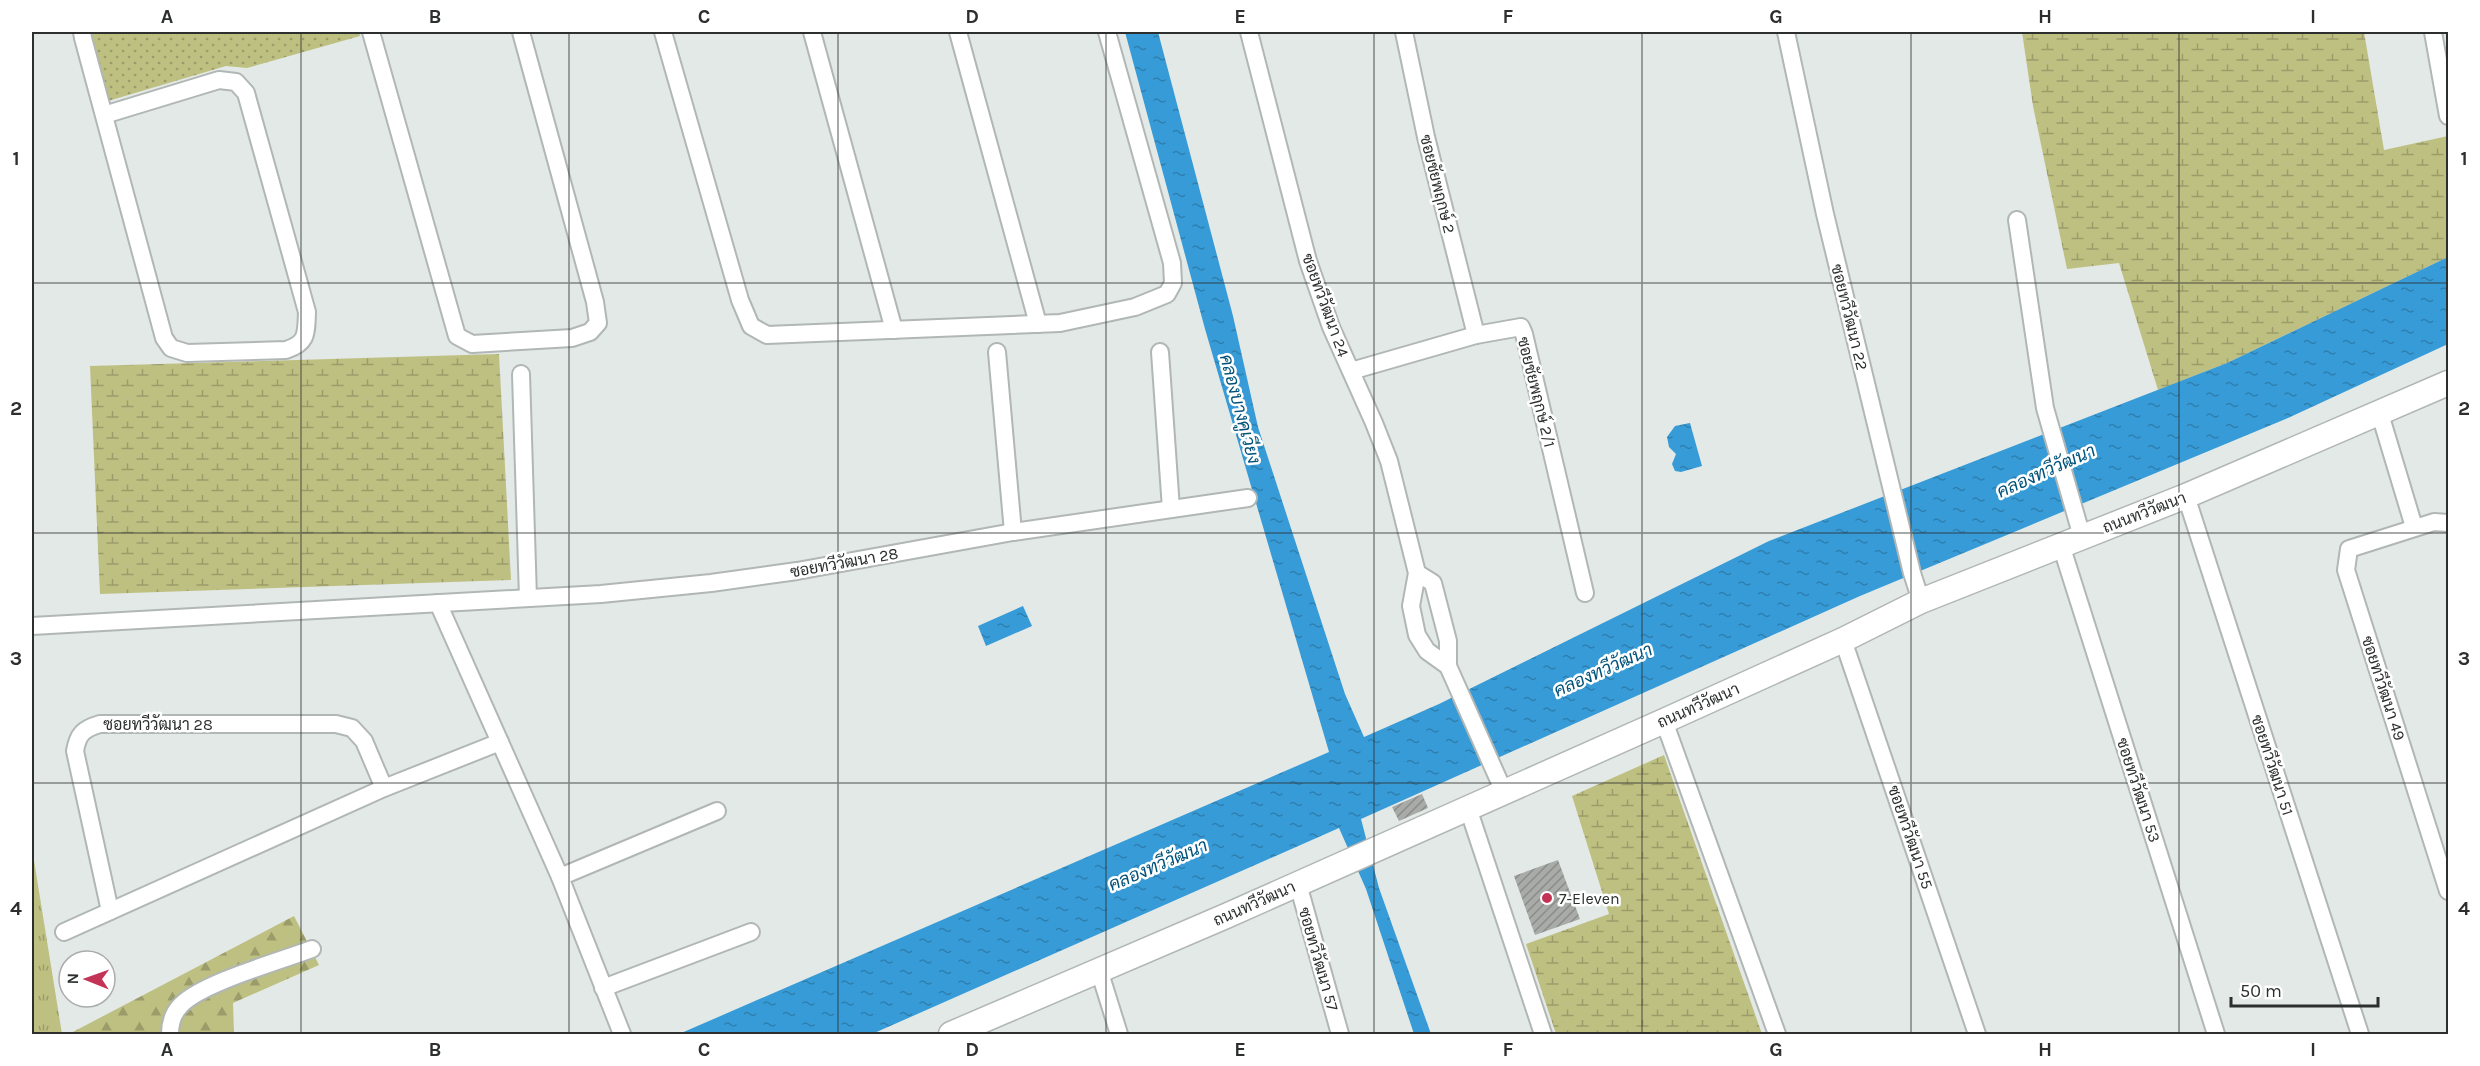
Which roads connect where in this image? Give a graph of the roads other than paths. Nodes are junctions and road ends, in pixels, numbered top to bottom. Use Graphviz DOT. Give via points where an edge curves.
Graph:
graph roads {
  1 [pos="82,32"];
  2 [pos="371,32"];
  3 [pos="521,32"];
  4 [pos="663,32"];
  5 [pos="812,32"];
  6 [pos="958,32"];
  7 [pos="1107,32"];
  8 [pos="1249,32"];
  9 [pos="1404,32"];
  10 [pos="1786,32"];
  11 [pos="2433,32"];
  12 [pos="104,115"];
  13 [pos="2448,116"];
  14 [pos="2017,220"];
  15 [pos="1038,324"];
  16 [pos="894,330"];
  17 [pos="1476,335"];
  18 [pos="997,351"];
  19 [pos="1160,352"];
  20 [pos="1351,371"];
  21 [pos="521,374"];
  22 [pos="2448,383"];
  23 [pos="2380,414"];
  24 [pos="2186,496"];
  25 [pos="1248,498"];
  26 [pos="1170,509"];
  27 [pos="2448,523"];
  28 [pos="2414,527"];
  29 [pos="1013,532"];
  30 [pos="2071,541"];
  31 [pos="1417,573"];
  32 [pos="1585,593"];
  33 [pos="528,598"];
  34 [pos="1921,601"];
  35 [pos="438,603"];
  36 [pos="32,626"];
  37 [pos="1843,640"];
  38 [pos="1448,666"];
  39 [pos="1664,721"];
  40 [pos="500,742"];
  41 [pos="384,788"];
  42 [pos="1504,792"];
  43 [pos="1468,808"];
  44 [pos="717,811"];
  45 [pos="560,877"];
  46 [pos="1298,884"];
  47 [pos="2448,891"];
  48 [pos="110,910"];
  49 [pos="64,932"];
  50 [pos="751,932"];
  51 [pos="312,949"];
  52 [pos="1099,970"];
  53 [pos="603,988"];
  54 [pos="622,1034"];
  55 [pos="170,1035"];
  56 [pos="951,1035"];
  57 [pos="1119,1035"];
  58 [pos="1340,1035"];
  59 [pos="1543,1035"];
  60 [pos="1777,1035"];
  61 [pos="1977,1035"];
  62 [pos="2216,1035"];
  63 [pos="2360,1035"];
  1 -- 12 [label="street"];
  2 -- 3 [label="street" via="457,336 472,344 572,338 590,332 598,323"];
  4 -- 16 [label="street" via="740,300 751,326 767,335"];
  5 -- 16 [label="street"];
  6 -- 15 [label="street"];
  7 -- 15 [label="street" via="1172,263 1173,283 1167,294 1135,308"];
  8 -- 20 [label="street, ซอยทวีวัฒนา 24" via="1308,261"];
  9 -- 17 [label="street, ซอยชัยพฤกษ์ 2"];
  10 -- 34 [label="street, ซอยทวีวัฒนา 22" via="1825,213"];
  11 -- 13 [label="street"];
  12 -- 12 [label="street" via="164,338 171,348 187,353 286,350 298,346 306,334 307,312 246,93 236,82 219,80"];
  14 -- 30 [label="street, ซอยทวีวัฒนา 53" via="2045,408 2074,510"];
  15 -- 16 [label="street"];
  17 -- 20 [label="street, ซอยชัยพฤกษ์ 2/1"];
  17 -- 32 [label="street, ซอยชัยพฤกษ์ 2/1" via="1521,327 1524,334"];
  18 -- 29 [label="street"];
  19 -- 26 [label="street"];
  20 -- 31 [label="street, ซอยทวีวัฒนา 24" via="1389,460"];
  21 -- 33 [label="street"];
  22 -- 23 [label="main road, ถนนทวีวัฒนา"];
  23 -- 24 [label="main road, ถนนทวีวัฒนา"];
  23 -- 28 [label="street"];
  24 -- 30 [label="main road, ถนนทวีวัฒนา"];
  24 -- 63 [label="street, ซอยทวีวัฒนา 51"];
  25 -- 26 [label="street, ซอยทวีวัฒนา 28"];
  26 -- 29 [label="street, ซอยทวีวัฒนา 28"];
  27 -- 28 [label="street, ซอยทวีวัฒนา 49"];
  28 -- 47 [label="street, ซอยทวีวัฒนา 49" via="2349,549 2346,570"];
  29 -- 33 [label="street, ซอยทวีวัฒนา 28" via="711,583"];
  30 -- 34 [label="main road, ถนนทวีวัฒนา"];
  30 -- 62 [label="street, ซอยทวีวัฒนา 53"];
  31 -- 38 [label="street, ซอยทวีวัฒนา 24" via="1433,583 1448,641"];
  31 -- 38 [label="street, ซอยทวีวัฒนา 24" via="1412,606 1417,635 1427,651"];
  33 -- 35 [label="street, ซอยทวีวัฒนา 28"];
  34 -- 37 [label="main road, ถนนทวีวัฒนา"];
  35 -- 36 [label="street, ซอยทวีวัฒนา 28"];
  35 -- 40 [label="street"];
  37 -- 39 [label="main road, ถนนทวีวัฒนา"];
  37 -- 61 [label="street, ซอยทวีวัฒนา 55"];
  38 -- 42 [label="street, ซอยทวีวัฒนา 24"];
  39 -- 42 [label="main road, ถนนทวีวัฒนา"];
  39 -- 60 [label="street"];
  40 -- 41 [label="street"];
  40 -- 45 [label="street"];
  41 -- 48 [label="street"];
  41 -- 48 [label="street, ซอยทวีวัฒนา 28" via="364,741 352,728 336,724 100,723 86,728 77,737 75,751"];
  42 -- 43 [label="main road, ถนนทวีวัฒนา"];
  43 -- 46 [label="main road, ถนนทวีวัฒนา"];
  43 -- 59 [label="street"];
  44 -- 45 [label="street"];
  45 -- 53 [label="street"];
  46 -- 52 [label="main road, ถนนทวีวัฒนา"];
  46 -- 58 [label="street, ซอยทวีวัฒนา 57"];
  48 -- 49 [label="street"];
  50 -- 53 [label="street"];
  51 -- 55 [label="street" via="200,991 180,1006 170,1023"];
  52 -- 56 [label="main road, ถนนทวีวัฒนา"];
  52 -- 57 [label="street"];
  53 -- 54 [label="street"];
}
